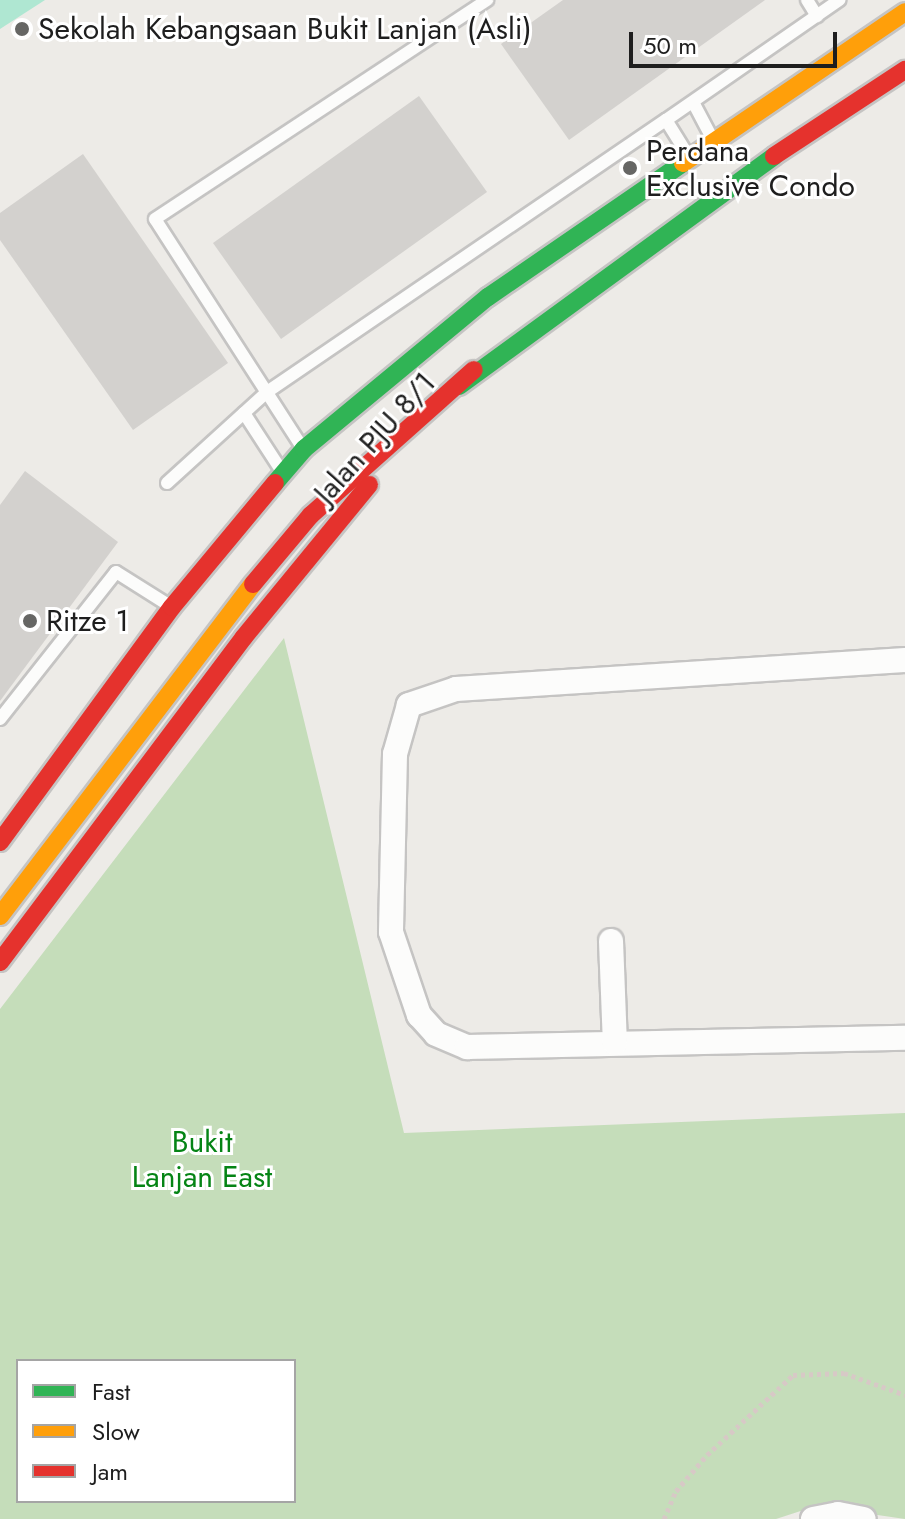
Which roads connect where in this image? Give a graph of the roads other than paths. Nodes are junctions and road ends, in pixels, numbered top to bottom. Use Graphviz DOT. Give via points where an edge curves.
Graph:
graph roads {
  1 [pos="487,0"];
  2 [pos="807,0"];
  3 [pos="839,0"];
  4 [pos="905,12"];
  5 [pos="817,16"];
  6 [pos="905,70"];
  7 [pos="693,102"];
  8 [pos="666,120"];
  9 [pos="732,150"];
  10 [pos="689,157"];
  11 [pos="474,370"];
  12 [pos="267,392"];
  13 [pos="244,413"];
  14 [pos="304,449"];
  15 [pos="282,473"];
  16 [pos="167,483"];
  17 [pos="172,607"];
  18 [pos="905,660"];
  19 [pos="0,719"];
  20 [pos="0,842"];
  21 [pos="0,916"];
  22 [pos="611,941"];
  23 [pos="0,962"];
  24 [pos="905,1038"];
  25 [pos="615,1043"];
  26 [pos="813,1519"];
  27 [pos="864,1519"];
  1 -- 12 [label="lane" via="155,219"];
  2 -- 5 [label="lane"];
  3 -- 5 [label="lane"];
  4 -- 9 [label="main road, Jalan PJU 8/1"];
  5 -- 7 [label="lane"];
  6 -- 9 [label="main road, Jalan PJU 8/1"];
  7 -- 8 [label="lane"];
  7 -- 9 [label="lane"];
  8 -- 10 [label="lane"];
  8 -- 12 [label="lane"];
  9 -- 10 [label="main road, Jalan PJU 8/1"];
  9 -- 11 [label="main road, Jalan PJU 8/1"];
  10 -- 14 [label="main road, Jalan PJU 8/1" via="488,297"];
  11 -- 21 [label="main road" via="311,515 205,641"];
  11 -- 23 [label="main road, Jalan PJU 8/1" via="348,508 263,614"];
  12 -- 13 [label="lane"];
  12 -- 14 [label="lane"];
  13 -- 15 [label="lane"];
  13 -- 16 [label="lane"];
  14 -- 15 [label="main road, Jalan PJU 8/1"];
  15 -- 17 [label="main road, Jalan PJU 8/1"];
  17 -- 19 [label="lane" via="116,572"];
  17 -- 20 [label="main road, Jalan PJU 8/1"];
  18 -- 25 [label="street" via="456,689 409,705 395,754 391,932 419,1015 436,1034 467,1047"];
  22 -- 25 [label="street"];
  24 -- 25 [label="street"];
  26 -- 27 [label="street"];
}
